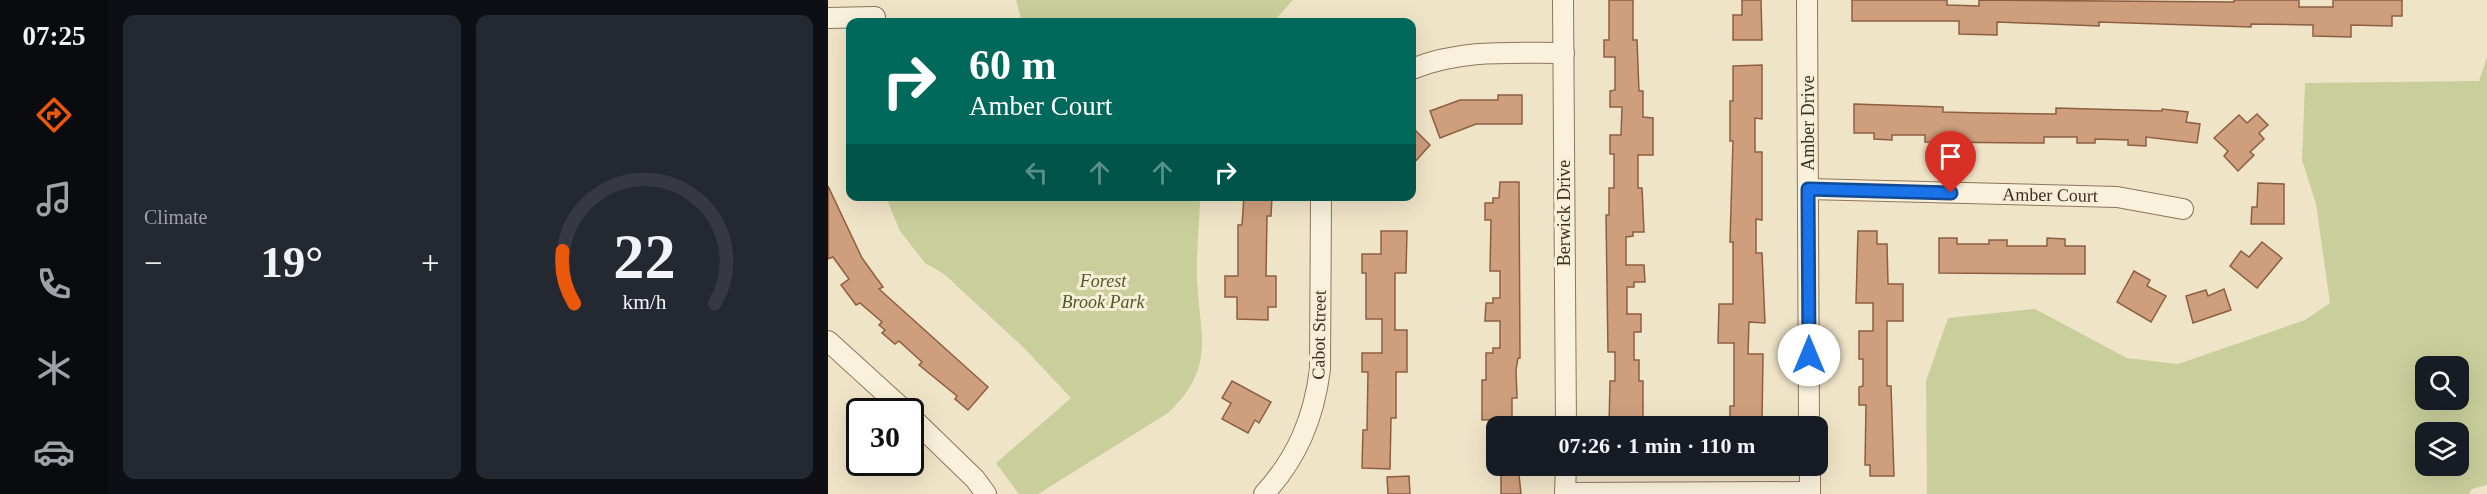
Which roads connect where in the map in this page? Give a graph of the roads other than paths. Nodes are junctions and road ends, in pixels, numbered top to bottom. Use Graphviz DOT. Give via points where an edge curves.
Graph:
graph roads {
  1 [pos="1563,0"];
  2 [pos="1807,0"];
  3 [pos="874,17"];
  4 [pos="828,18"];
  5 [pos="1564,53"];
  6 [pos="1416,68"];
  7 [pos="1808,189"];
  8 [pos="1321,201"];
  9 [pos="2183,209"];
  10 [pos="828,340"];
  11 [pos="891,398"];
  12 [pos="1566,416"];
  13 [pos="1809,416"];
  14 [pos="924,430"];
  15 [pos="1566,476"];
  16 [pos="1810,476"];
  17 [pos="1565,493"];
  18 [pos="1809,493"];
  19 [pos="986,494"];
  20 [pos="1264,494"];
  1 -- 5 [label="street, Berwick Drive"];
  2 -- 7 [label="street, Amber Drive"];
  3 -- 4 [label="street"];
  5 -- 6 [label="street" via="1469,53"];
  5 -- 12 [label="street, Berwick Drive"];
  7 -- 9 [label="street, Amber Court" via="2117,197"];
  7 -- 13 [label="street, Amber Drive"];
  8 -- 20 [label="street, Cabot Street" via="1317,395 1296,451"];
  10 -- 11 [label="street"];
  14 -- 19 [label="street"];
  15 -- 17 [label="street"];
  16 -- 18 [label="street"];
  17 -- 18 [label="street"];
}
